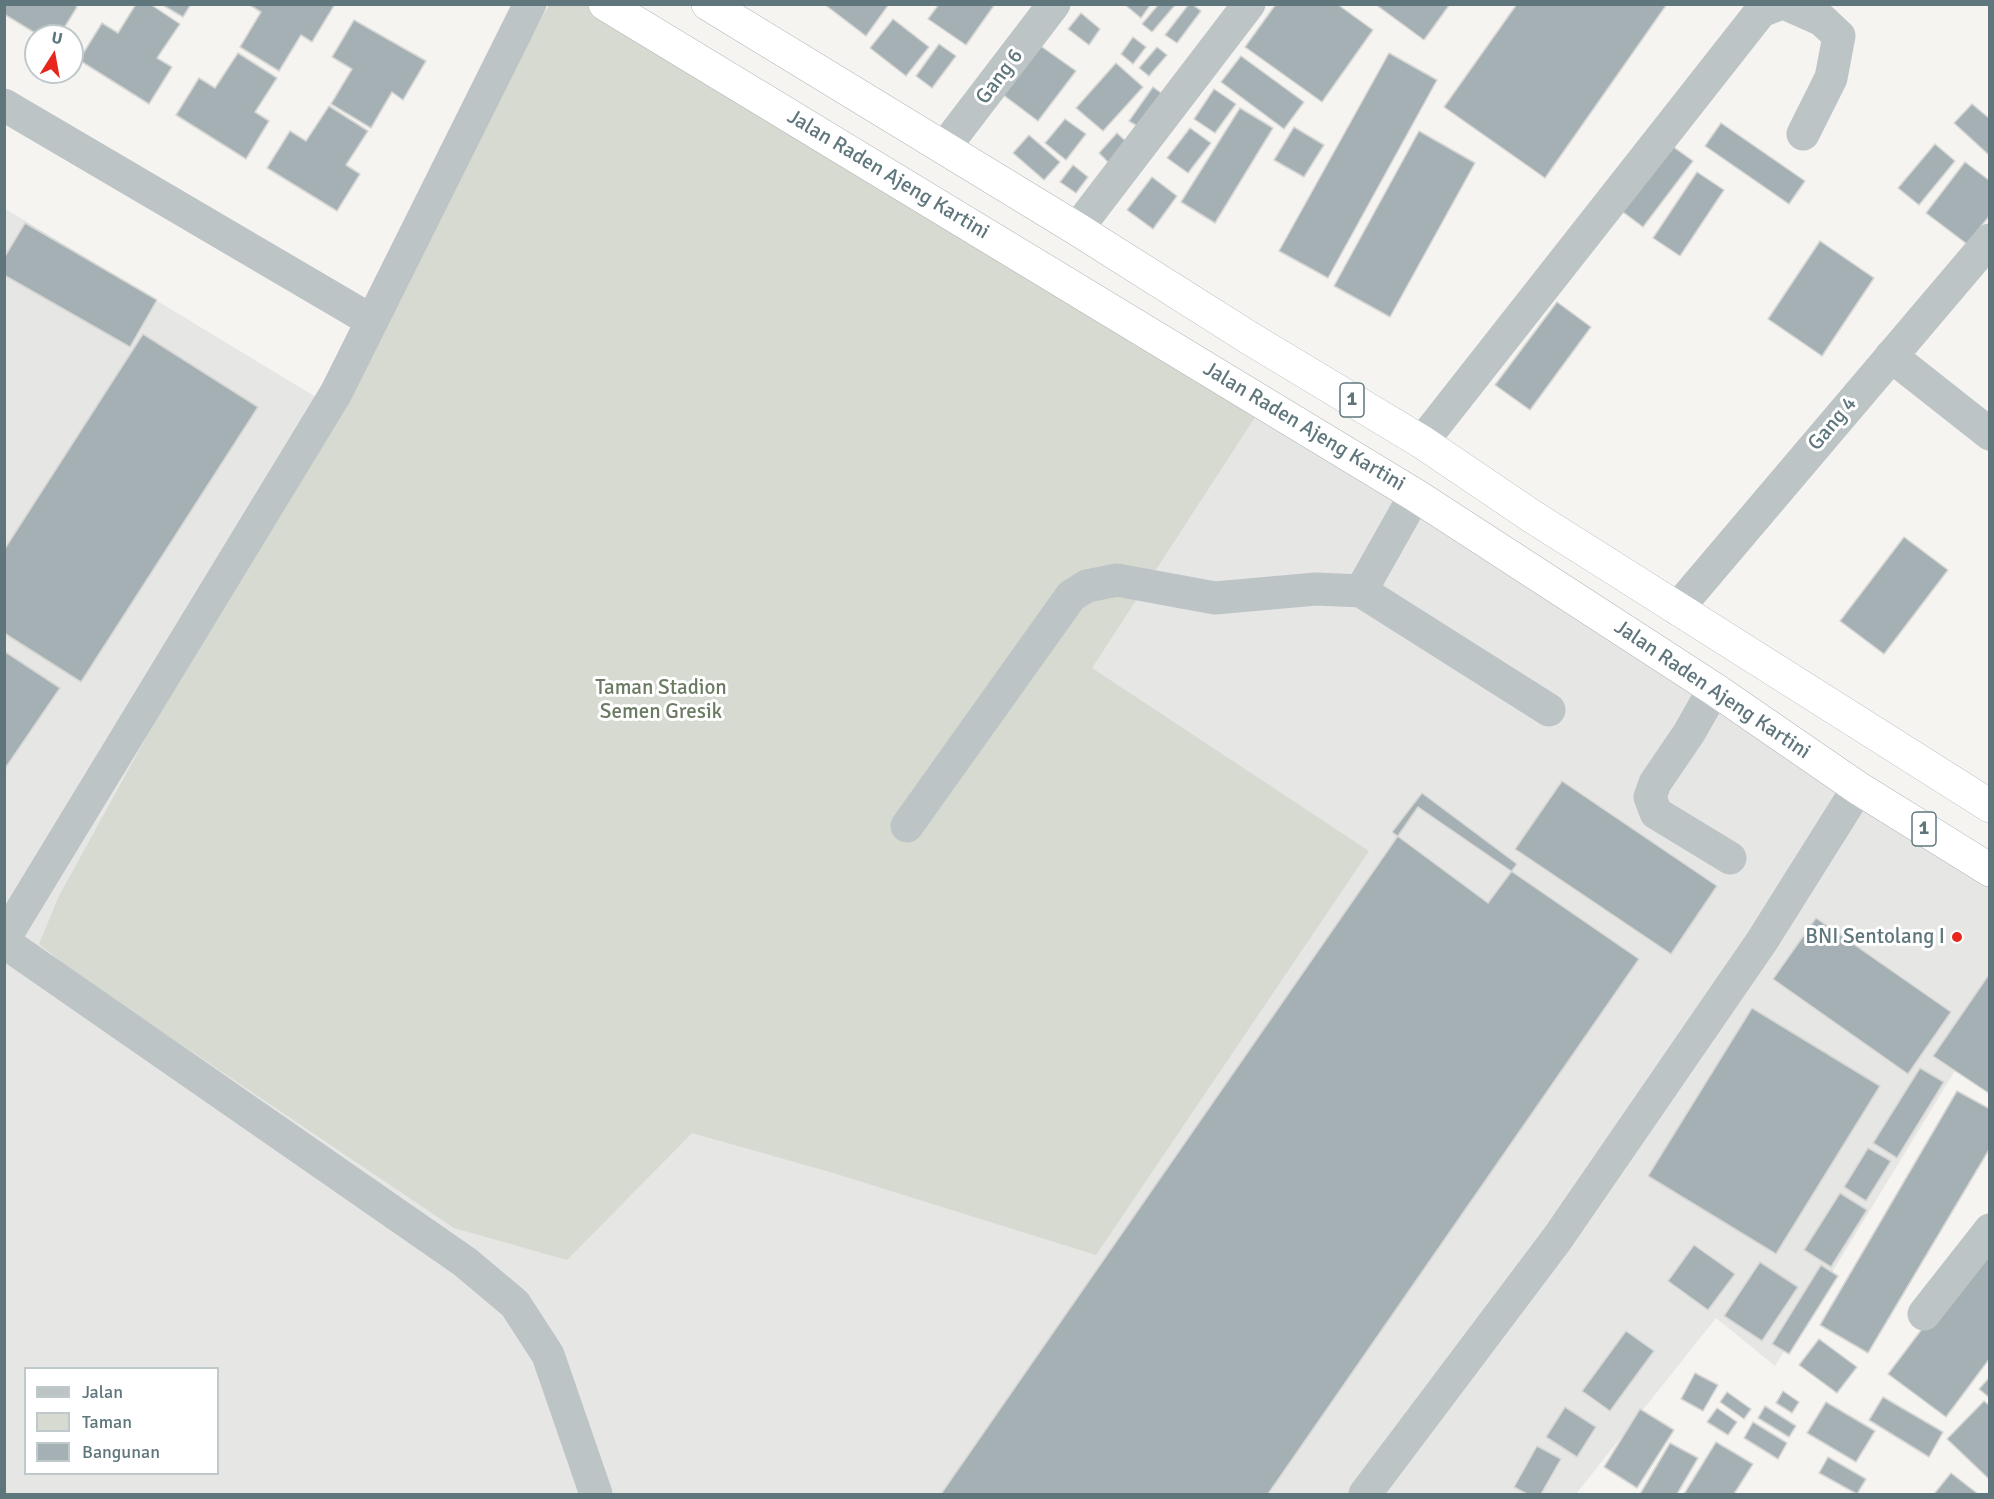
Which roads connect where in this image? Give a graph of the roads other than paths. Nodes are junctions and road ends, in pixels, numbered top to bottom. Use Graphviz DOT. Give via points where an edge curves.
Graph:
graph roads {
  1 [pos="605,4"];
  2 [pos="708,4"];
  3 [pos="1054,4"];
  4 [pos="1249,4"];
  5 [pos="1779,4"];
  6 [pos="1786,4"];
  7 [pos="521,8"];
  8 [pos="4,105"];
  9 [pos="1803,134"];
  10 [pos="944,148"];
  11 [pos="1077,229"];
  12 [pos="1989,240"];
  13 [pos="372,321"];
  14 [pos="1891,356"];
  15 [pos="1989,435"];
  16 [pos="1422,442"];
  17 [pos="1415,495"];
  18 [pos="1361,591"];
  19 [pos="1677,609"];
  20 [pos="1714,689"];
  21 [pos="1549,710"];
  22 [pos="1858,788"];
  23 [pos="1989,806"];
  24 [pos="907,826"];
  25 [pos="1730,858"];
  26 [pos="1989,870"];
  27 [pos="4,941"];
  28 [pos="1989,1230"];
  29 [pos="1924,1314"];
  30 [pos="596,1494"];
  31 [pos="1365,1494"];
  1 -- 17 [label="highway, Jalan Raden Ajeng Kartini / 1"];
  2 -- 10 [label="highway, 1"];
  3 -- 10 [label="street, Gang 6"];
  4 -- 11 [label="street"];
  5 -- 16 [label="street" via="1761,11"];
  6 -- 9 [label="street" via="1822,20 1839,36 1831,78"];
  7 -- 13 [label="street"];
  8 -- 13 [label="street"];
  10 -- 11 [label="highway, 1"];
  11 -- 16 [label="highway, 1"];
  12 -- 14 [label="street, Gang 4"];
  13 -- 27 [label="street" via="336,393"];
  14 -- 15 [label="street"];
  14 -- 19 [label="street, Gang 4"];
  16 -- 19 [label="highway, 1"];
  17 -- 18 [label="street"];
  17 -- 20 [label="highway, Jalan Raden Ajeng Kartini / 1"];
  18 -- 21 [label="street"];
  18 -- 24 [label="street" via="1316,589 1215,598 1117,580 1087,586 1071,596"];
  19 -- 23 [label="highway, 1"];
  20 -- 22 [label="highway, Jalan Raden Ajeng Kartini / 1"];
  20 -- 25 [label="street" via="1650,797 1656,813"];
  22 -- 26 [label="highway, Jalan Raden Ajeng Kartini / 1"];
  22 -- 31 [label="street" via="1762,941 1557,1239"];
  27 -- 30 [label="street" via="465,1262 515,1304 548,1356"];
  28 -- 29 [label="street"];
}
